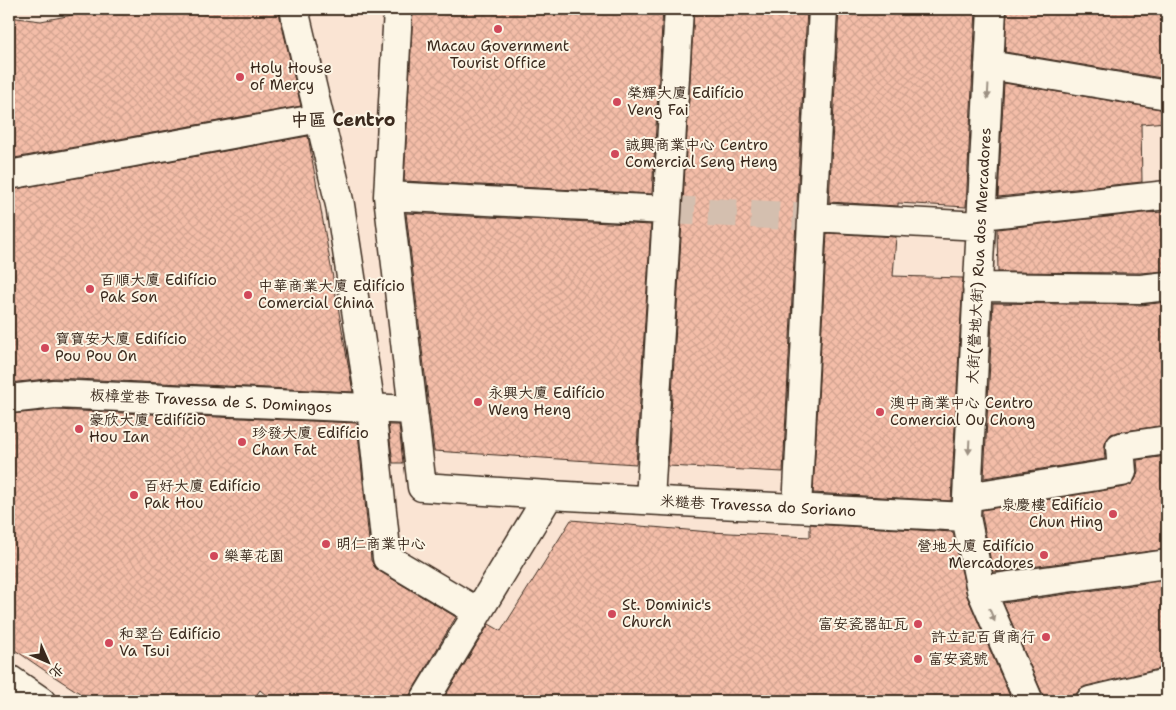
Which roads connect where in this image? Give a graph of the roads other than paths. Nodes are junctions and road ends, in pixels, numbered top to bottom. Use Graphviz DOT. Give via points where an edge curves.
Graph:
graph roads {
  1 [pos="294,9"];
  2 [pos="398,9"];
  3 [pos="679,9"];
  4 [pos="823,9"];
  5 [pos="992,9"];
  6 [pos="989,66"];
  7 [pos="1167,95"];
  8 [pos="320,118"];
  9 [pos="9,175"];
  10 [pos="1167,195"];
  11 [pos="388,196"];
  12 [pos="668,210"];
  13 [pos="812,217"];
  14 [pos="981,220"];
  15 [pos="1167,286"];
  16 [pos="977,287"];
  17 [pos="9,399"];
  18 [pos="371,408"];
  19 [pos="413,410"];
  20 [pos="1167,440"];
  21 [pos="549,495"];
  22 [pos="650,500"];
  23 [pos="966,507"];
  24 [pos="797,508"];
  25 [pos="1167,564"];
  26 [pos="981,590"];
  27 [pos="478,612"];
  28 [pos="9,679"];
  29 [pos="1167,683"];
  30 [pos="40,701"];
  31 [pos="424,701"];
  32 [pos="1029,701"];
  33 [pos="1090,701"];
  1 -- 8 [label="street"];
  2 -- 11 [label="street"];
  3 -- 12 [label="street"];
  4 -- 13 [label="street"];
  5 -- 6 [label="street, 大街(營地大街) Rua dos Mercadores"];
  6 -- 7 [label="street"];
  6 -- 14 [label="street, 大街(營地大街) Rua dos Mercadores, one-way"];
  8 -- 9 [label="street"];
  8 -- 18 [label="street" via="340,205"];
  10 -- 14 [label="street"];
  11 -- 12 [label="street"];
  11 -- 19 [label="street"];
  12 -- 22 [label="street"];
  13 -- 14 [label="street"];
  13 -- 24 [label="street"];
  14 -- 16 [label="street, 大街(營地大街) Rua dos Mercadores"];
  15 -- 16 [label="street" via="1141,289"];
  16 -- 23 [label="street, 大街(營地大街) Rua dos Mercadores, one-way"];
  17 -- 18 [label="street, 板樟堂巷 Travessa de S. Domingos" via="54,394"];
  18 -- 19 [label="street, 板樟堂巷 Travessa de S. Domingos"];
  18 -- 27 [label="street" via="387,558"];
  19 -- 21 [label="street, 米糙巷 Travessa do Soriano" via="422,487"];
  20 -- 23 [label="street, 米糙巷 Travessa do Soriano" via="1120,447 1122,472"];
  21 -- 22 [label="street, 米糙巷 Travessa do Soriano"];
  21 -- 27 [label="street"];
  22 -- 24 [label="street, 米糙巷 Travessa do Soriano"];
  23 -- 24 [label="street, 米糙巷 Travessa do Soriano"];
  23 -- 26 [label="street, 大街(營地大街) Rua dos Mercadores"];
  25 -- 26 [label="street"];
  26 -- 32 [label="street, 大街(營地大街) Rua dos Mercadores, one-way"];
  27 -- 31 [label="street"];
  28 -- 30 [label="street"];
  29 -- 33 [label="street"];
}
